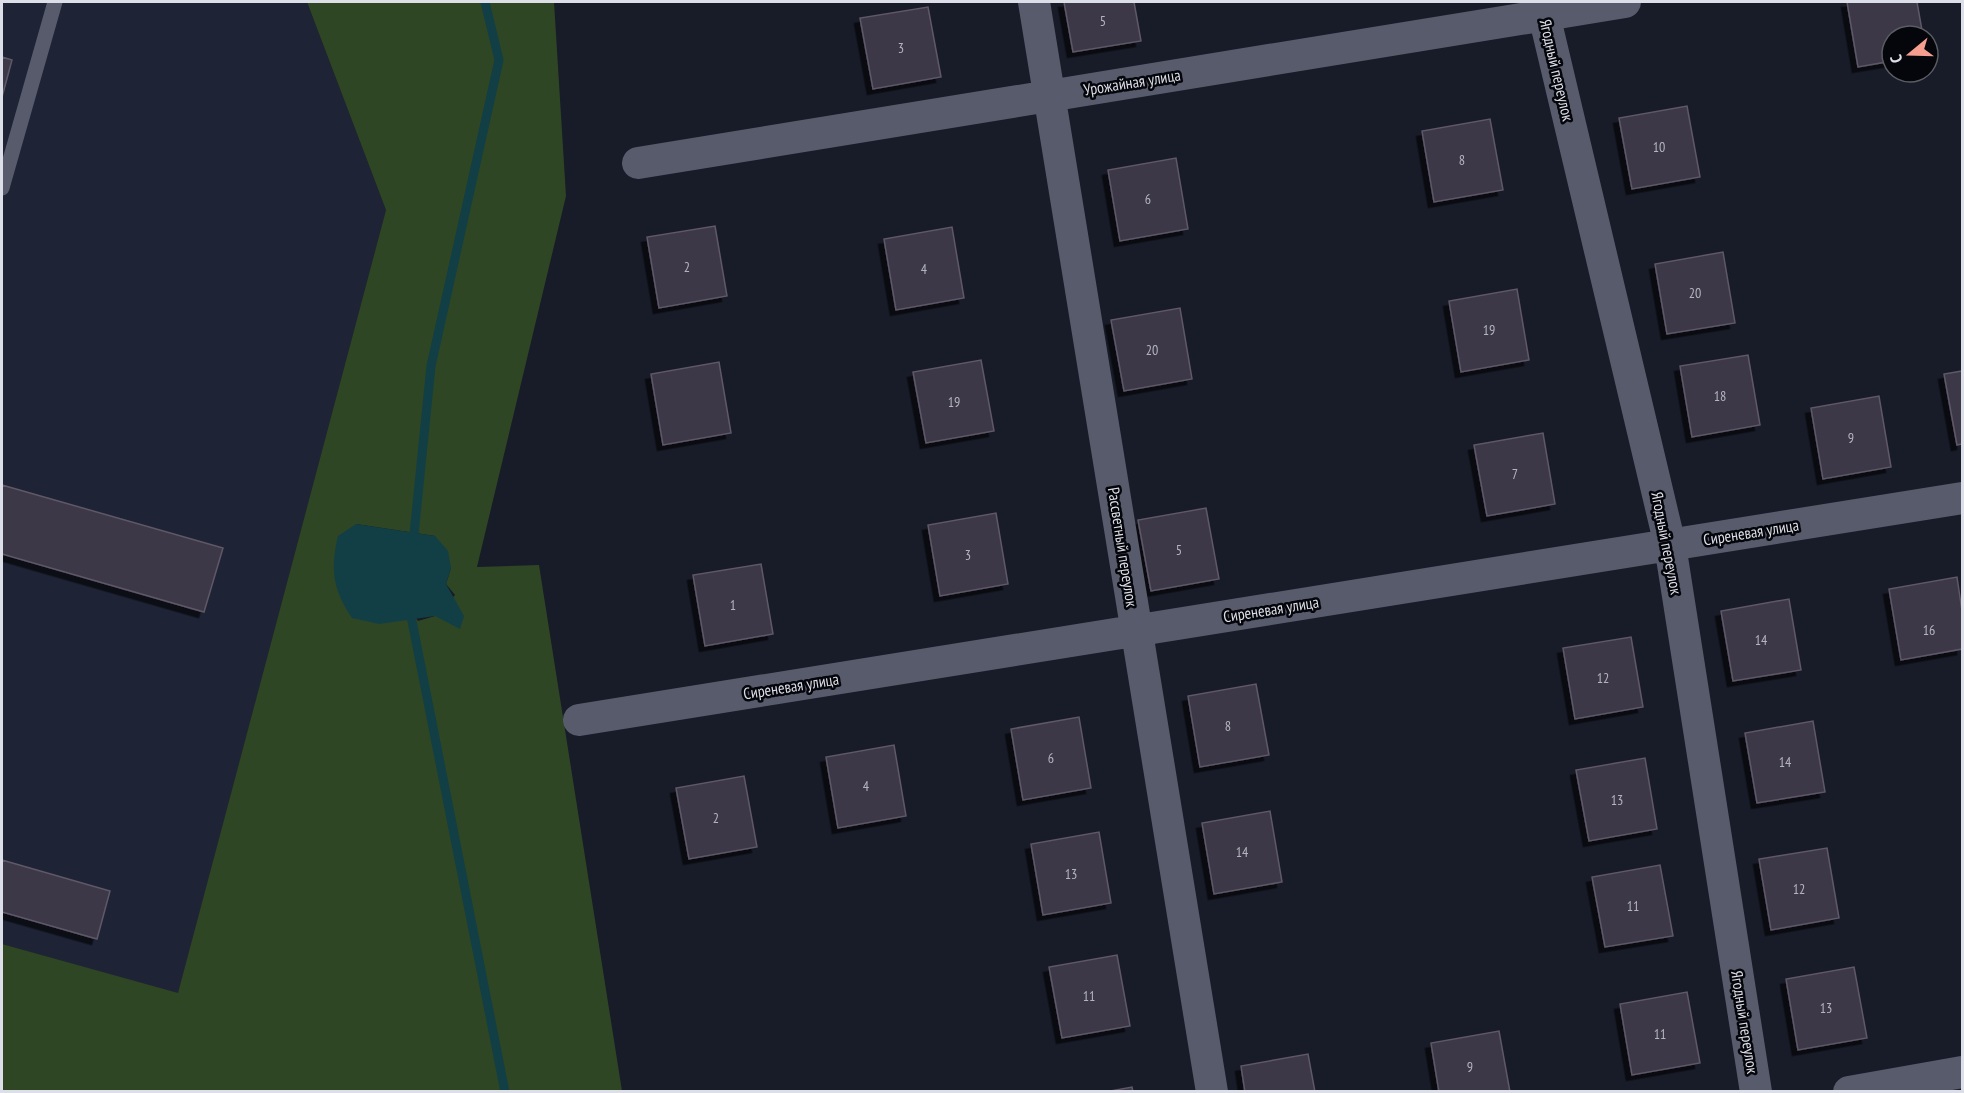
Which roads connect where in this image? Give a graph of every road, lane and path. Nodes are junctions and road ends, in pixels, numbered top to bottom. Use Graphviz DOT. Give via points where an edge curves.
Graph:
graph roads {
  1 [pos="54,2"];
  2 [pos="1034,2"];
  3 [pos="1625,2"];
  4 [pos="1543,8"];
  5 [pos="1050,96"];
  6 [pos="638,163"];
  7 [pos="2,188"];
  8 [pos="1962,498"];
  9 [pos="1670,545"];
  10 [pos="1137,631"];
  11 [pos="579,720"];
  12 [pos="1962,1072"];
  13 [pos="1212,1092"];
  14 [pos="1756,1092"];
  15 [pos="1850,1092"];
  1 -- 7 [label="lane"];
  2 -- 5 [label="street, Рассветный переулок"];
  3 -- 4 [label="street, Урожайная улица"];
  4 -- 5 [label="street, Урожайная улица"];
  4 -- 9 [label="street, Ягодный переулок"];
  5 -- 6 [label="street, Урожайная улица"];
  5 -- 10 [label="street, Рассветный переулок"];
  8 -- 9 [label="street, Сиреневая улица"];
  9 -- 10 [label="street, Сиреневая улица"];
  9 -- 14 [label="street, Ягодный переулок"];
  10 -- 11 [label="street, Сиреневая улица"];
  10 -- 13 [label="street, Рассветный переулок"];
  12 -- 15 [label="street"];
}
